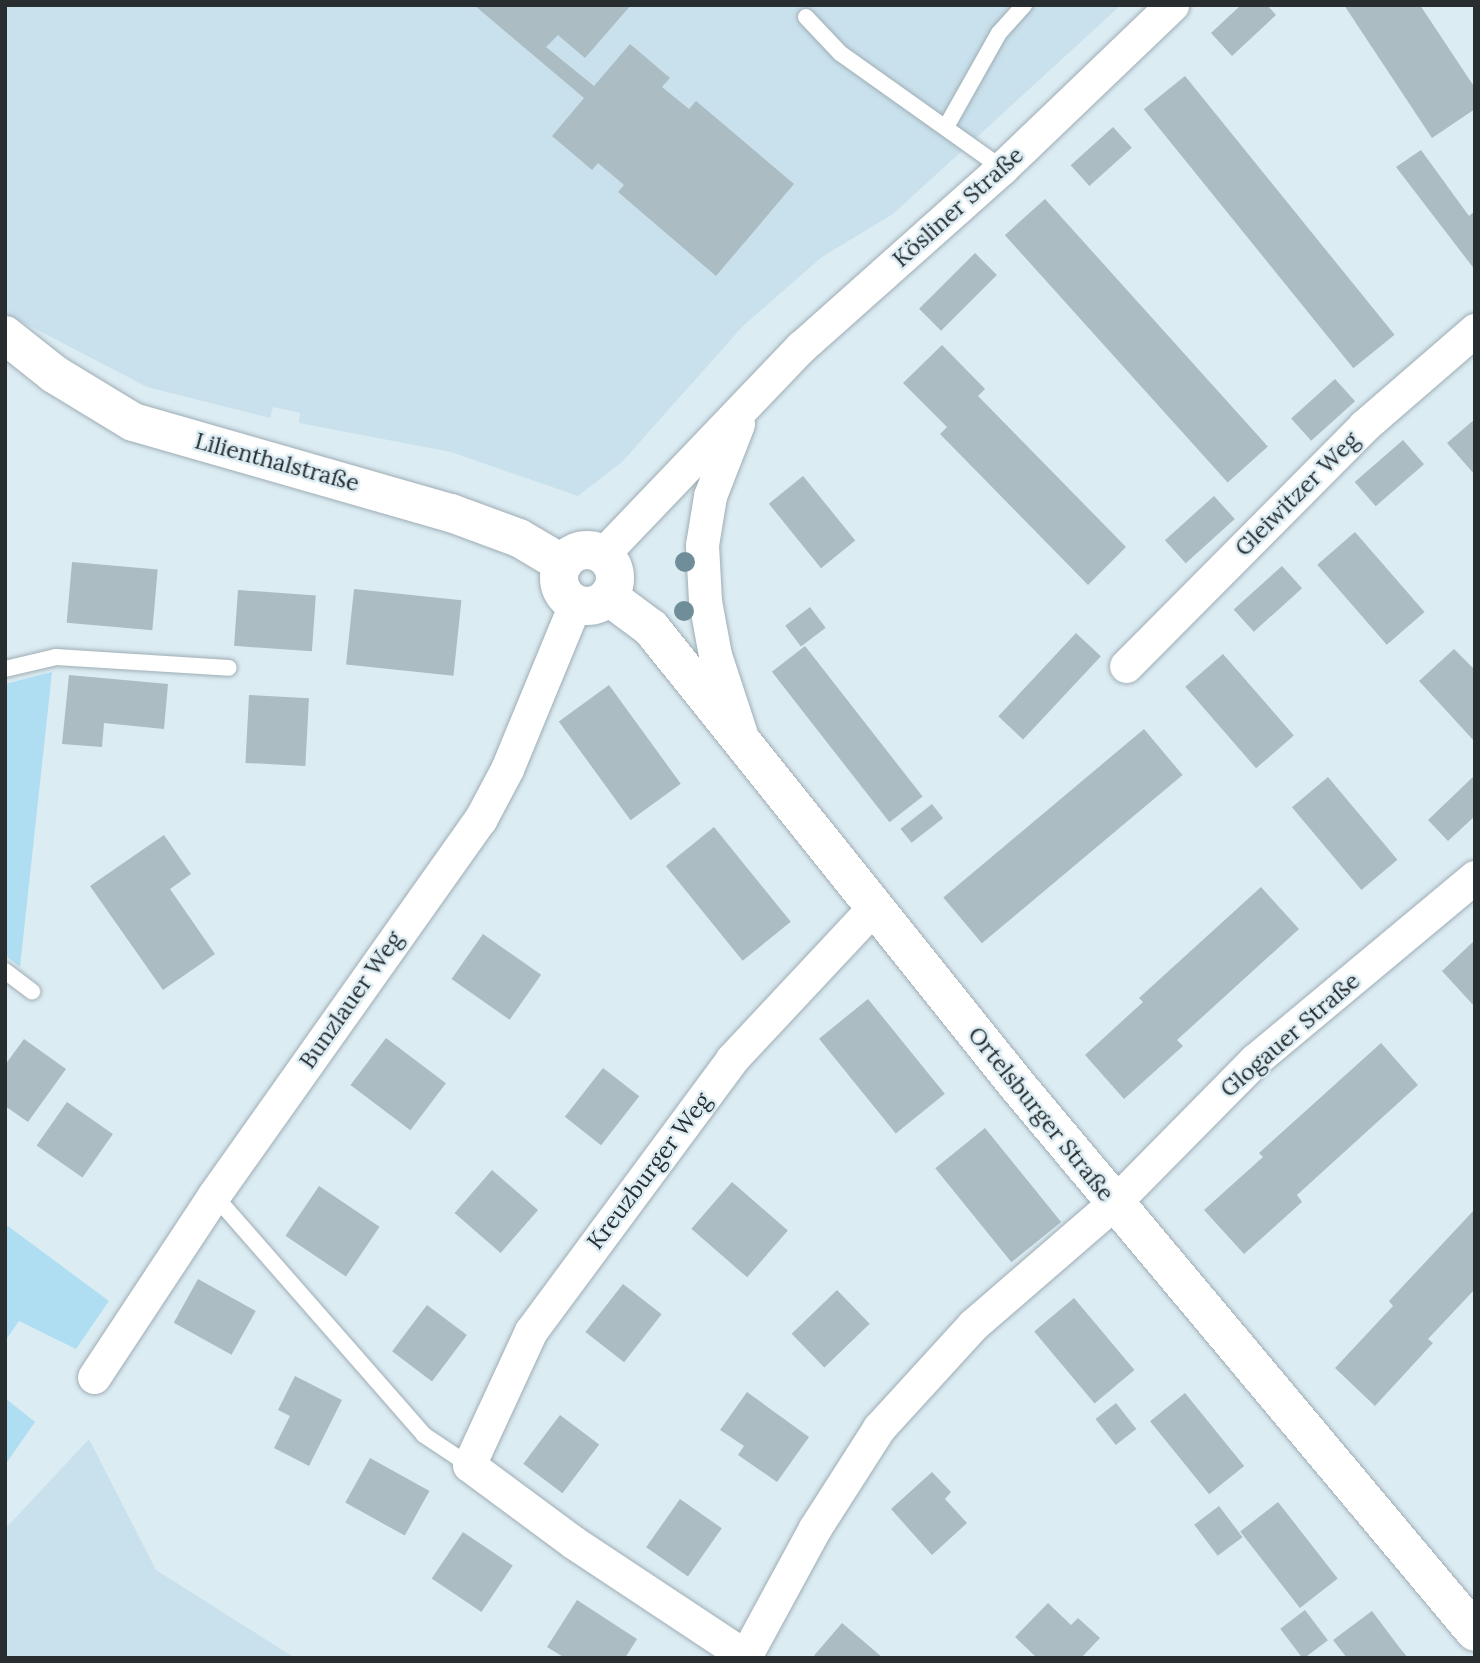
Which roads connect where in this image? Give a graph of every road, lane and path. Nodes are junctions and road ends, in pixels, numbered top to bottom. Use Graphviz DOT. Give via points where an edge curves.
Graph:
graph roads {
  1 [pos="1024,5"];
  2 [pos="1171,5"];
  3 [pos="806,17"];
  4 [pos="946,127"];
  5 [pos="1002,169"];
  6 [pos="1475,330"];
  7 [pos="5,335"];
  8 [pos="744,407"];
  9 [pos="603,555"];
  10 [pos="563,564"];
  11 [pos="592,600"];
  12 [pos="1126,666"];
  13 [pos="229,668"];
  14 [pos="5,669"];
  15 [pos="744,746"];
  16 [pos="1475,877"];
  17 [pos="874,907"];
  18 [pos="5,971"];
  19 [pos="32,991"];
  20 [pos="214,1195"];
  21 [pos="1114,1203"];
  22 [pos="93,1377"];
  23 [pos="469,1465"];
  24 [pos="1475,1632"];
  25 [pos="747,1657"];
  1 -- 4 [label="lane" via="999,33"];
  2 -- 5 [label="street, Kösliner Straße"];
  3 -- 4 [label="lane" via="840,52"];
  4 -- 5 [label="lane"];
  5 -- 8 [label="street, Kösliner Straße" via="801,347"];
  6 -- 12 [label="street, Gleiwitzer Weg" via="1364,426"];
  7 -- 10 [label="street, Lilienthalstraße" via="54,374 133,422 451,513 519,538"];
  8 -- 9 [label="street, Kösliner Straße"];
  8 -- 15 [label="street, Kösliner Straße" via="710,496 702,545 705,601 715,655"];
  9 -- 10 [label="street" via="584,550"];
  9 -- 11 [label="street" via="614,571 614,581"];
  10 -- 11 [label="street" via="562,592"];
  11 -- 15 [label="street, Ortelsburger Straße" via="651,628"];
  11 -- 20 [label="street, Bunzlauer Weg" via="480,820"];
  13 -- 14 [label="lane" via="56,657"];
  15 -- 17 [label="street, Ortelsburger Straße"];
  16 -- 21 [label="street, Glogauer Straße" via="1255,1060"];
  17 -- 21 [label="street, Ortelsburger Straße"];
  17 -- 23 [label="street, Kreuzburger Weg" via="732,1059 531,1331"];
  18 -- 19 [label="lane"];
  20 -- 22 [label="street, Bunzlauer Weg"];
  20 -- 23 [label="lane" via="424,1435"];
  21 -- 24 [label="street, Ortelsburger Straße"];
  21 -- 25 [label="street, Glogauer Straße" via="973,1325 879,1428 815,1528"];
  23 -- 25 [label="street" via="573,1542"];
}
